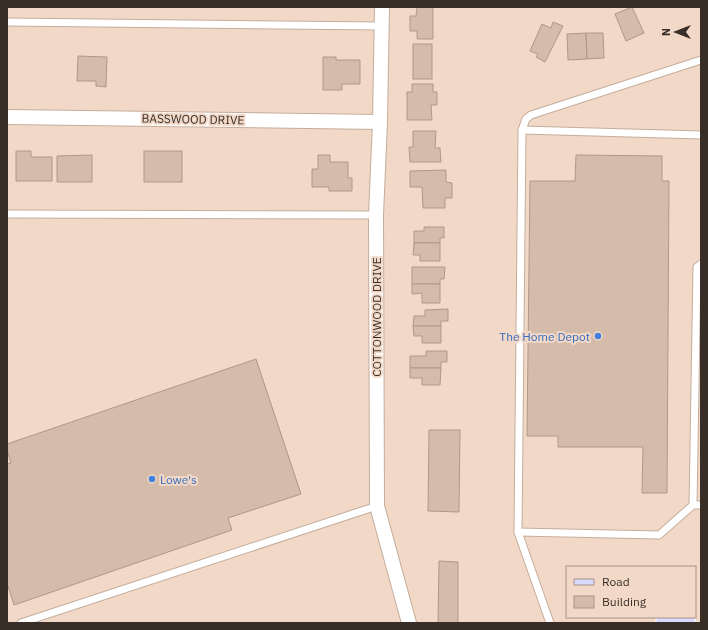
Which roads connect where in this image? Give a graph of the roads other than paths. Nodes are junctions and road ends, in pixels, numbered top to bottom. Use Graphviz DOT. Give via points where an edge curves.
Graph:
graph roads {
  1 [pos="382,7"];
  2 [pos="7,22"];
  3 [pos="382,26"];
  4 [pos="701,60"];
  5 [pos="7,117"];
  6 [pos="380,122"];
  7 [pos="522,130"];
  8 [pos="701,135"];
  9 [pos="7,214"];
  10 [pos="376,215"];
  11 [pos="701,264"];
  12 [pos="693,505"];
  13 [pos="701,505"];
  14 [pos="377,506"];
  15 [pos="518,532"];
  16 [pos="681,618"];
  17 [pos="21,623"];
  18 [pos="409,623"];
  19 [pos="550,623"];
  20 [pos="666,623"];
  1 -- 3 [label="street, COTTONWOOD DRIVE"];
  2 -- 3 [label="lane"];
  3 -- 6 [label="street, COTTONWOOD DRIVE"];
  4 -- 7 [label="lane" via="531,115 526,119"];
  5 -- 6 [label="street, BASSWOOD DRIVE"];
  6 -- 10 [label="street, COTTONWOOD DRIVE"];
  7 -- 8 [label="lane"];
  7 -- 15 [label="lane"];
  9 -- 10 [label="lane"];
  10 -- 14 [label="street, COTTONWOOD DRIVE"];
  11 -- 12 [label="lane" via="697,267"];
  12 -- 13 [label="lane"];
  12 -- 15 [label="lane" via="659,535"];
  14 -- 17 [label="lane"];
  14 -- 18 [label="street, COTTONWOOD DRIVE"];
  15 -- 19 [label="lane"];
  16 -- 20 [label="main road"];
}
